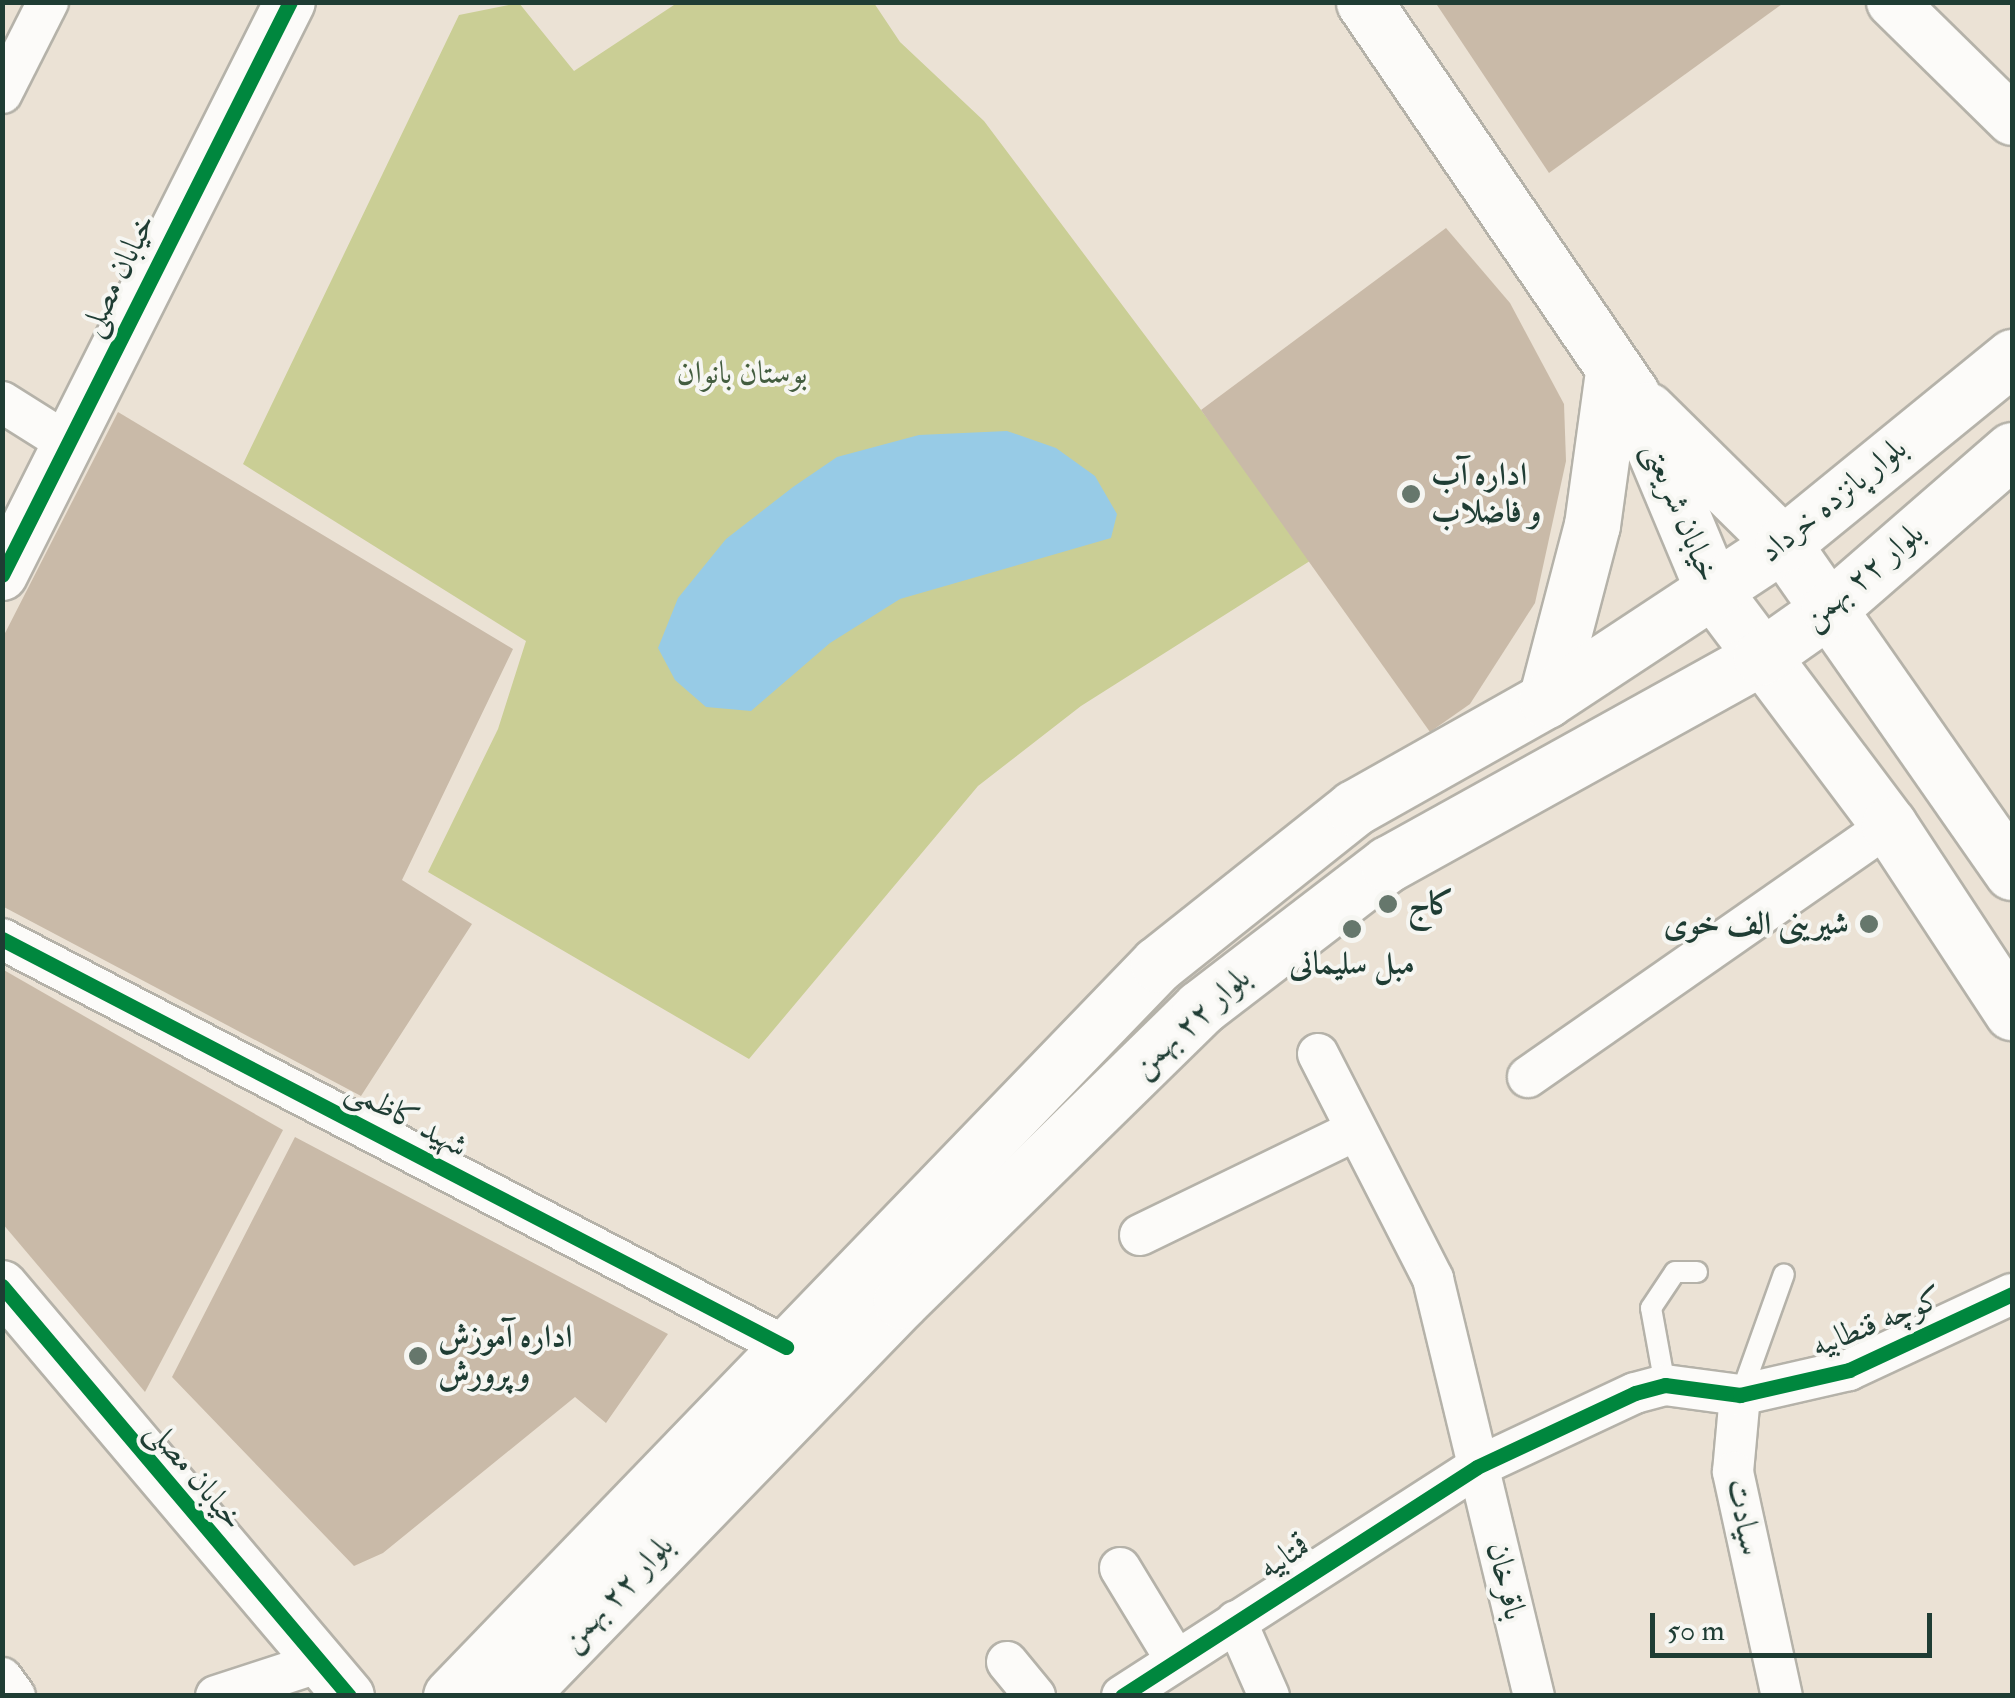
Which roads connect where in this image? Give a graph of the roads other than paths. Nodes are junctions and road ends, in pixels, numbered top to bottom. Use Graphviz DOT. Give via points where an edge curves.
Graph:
graph roads {
  1 [pos="48,2"];
  2 [pos="290,2"];
  3 [pos="1364,2"];
  4 [pos="1892,2"];
  5 [pos="2,92"];
  6 [pos="2005,99"];
  7 [pos="2012,357"];
  8 [pos="1622,383"];
  9 [pos="2,402"];
  10 [pos="68,443"];
  11 [pos="2012,450"];
  12 [pos="1783,544"];
  13 [pos="2,575"];
  14 [pos="1714,592"];
  15 [pos="1829,610"];
  16 [pos="1761,657"];
  17 [pos="1546,700"];
  18 [pos="1890,825"];
  19 [pos="2012,872"];
  20 [pos="2,939"];
  21 [pos="2012,1012"];
  22 [pos="1318,1054"];
  23 [pos="1528,1077"];
  24 [pos="1356,1130"];
  25 [pos="1140,1235"];
  26 [pos="1698,1272"];
  27 [pos="1784,1274"];
  28 [pos="2,1286"];
  29 [pos="2012,1294"];
  30 [pos="786,1347"];
  31 [pos="1665,1384"];
  32 [pos="1740,1396"];
  33 [pos="1477,1467"];
  34 [pos="1120,1568"];
  35 [pos="1236,1621"];
  36 [pos="1176,1660"];
  37 [pos="1007,1662"];
  38 [pos="2,1678"];
  39 [pos="335,1679"];
  40 [pos="246,1692"];
  41 [pos="15,1696"];
  42 [pos="451,1696"];
  43 [pos="518,1696"];
  44 [pos="1036,1696"];
  45 [pos="1122,1696"];
  46 [pos="1269,1696"];
  47 [pos="1534,1696"];
  48 [pos="1782,1696"];
  1 -- 5 [label="street"];
  2 -- 10 [label="street, خیابان مصلی"];
  3 -- 8 [label="main road, خیابان شریعتی"];
  4 -- 6 [label="street"];
  7 -- 12 [label="main road, بلوار پانزده خرداد"];
  8 -- 12 [label="main road"];
  8 -- 14 [label="main road, خیابان شریعتی"];
  8 -- 17 [label="main road"];
  9 -- 10 [label="street"];
  10 -- 13 [label="street, خیابان مصلی"];
  11 -- 15 [label="main road, بلوار ۲۲ بهمن"];
  12 -- 14 [label="main road, بلوار پانزده خرداد"];
  12 -- 15 [label="main road"];
  14 -- 16 [label="main road, خیابان شریعتی"];
  14 -- 17 [label="main road, بلوار پانزده خرداد"];
  15 -- 16 [label="main road, بلوار ۲۲ بهمن"];
  15 -- 19 [label="main road"];
  16 -- 18 [label="main road, خیابان شریعتی"];
  16 -- 43 [label="main road, بلوار ۲۲ بهمن" via="1388,864 1200,1008 901,1301"];
  17 -- 30 [label="main road, بلوار ۲۲ بهمن" via="1354,808 1158,964"];
  18 -- 21 [label="main road, خیابان شریعتی"];
  18 -- 23 [label="street"];
  20 -- 30 [label="street, شهید کاظمی"];
  22 -- 24 [label="street, باقرخان"];
  24 -- 25 [label="street"];
  24 -- 33 [label="street, باقرخان" via="1434,1279"];
  26 -- 31 [label="lane" via="1675,1272 1651,1308"];
  27 -- 32 [label="lane"];
  28 -- 39 [label="street, خیابان مصلی"];
  29 -- 32 [label="street, کوچه قنطابیه" via="1849,1370"];
  30 -- 42 [label="main road, بلوار ۲۲ بهمن"];
  31 -- 32 [label="street, کوچه قنطابیه"];
  31 -- 33 [label="street"];
  32 -- 48 [label="street, سیادت" via="1733,1472"];
  33 -- 35 [label="street, قمتابیه"];
  33 -- 47 [label="street, باقرخان"];
  34 -- 36 [label="street"];
  35 -- 36 [label="street, قمتابیه"];
  35 -- 46 [label="street"];
  36 -- 45 [label="street, قمتابیه"];
  37 -- 44 [label="street"];
  38 -- 41 [label="street"];
  39 -- 40 [label="street"];
}
